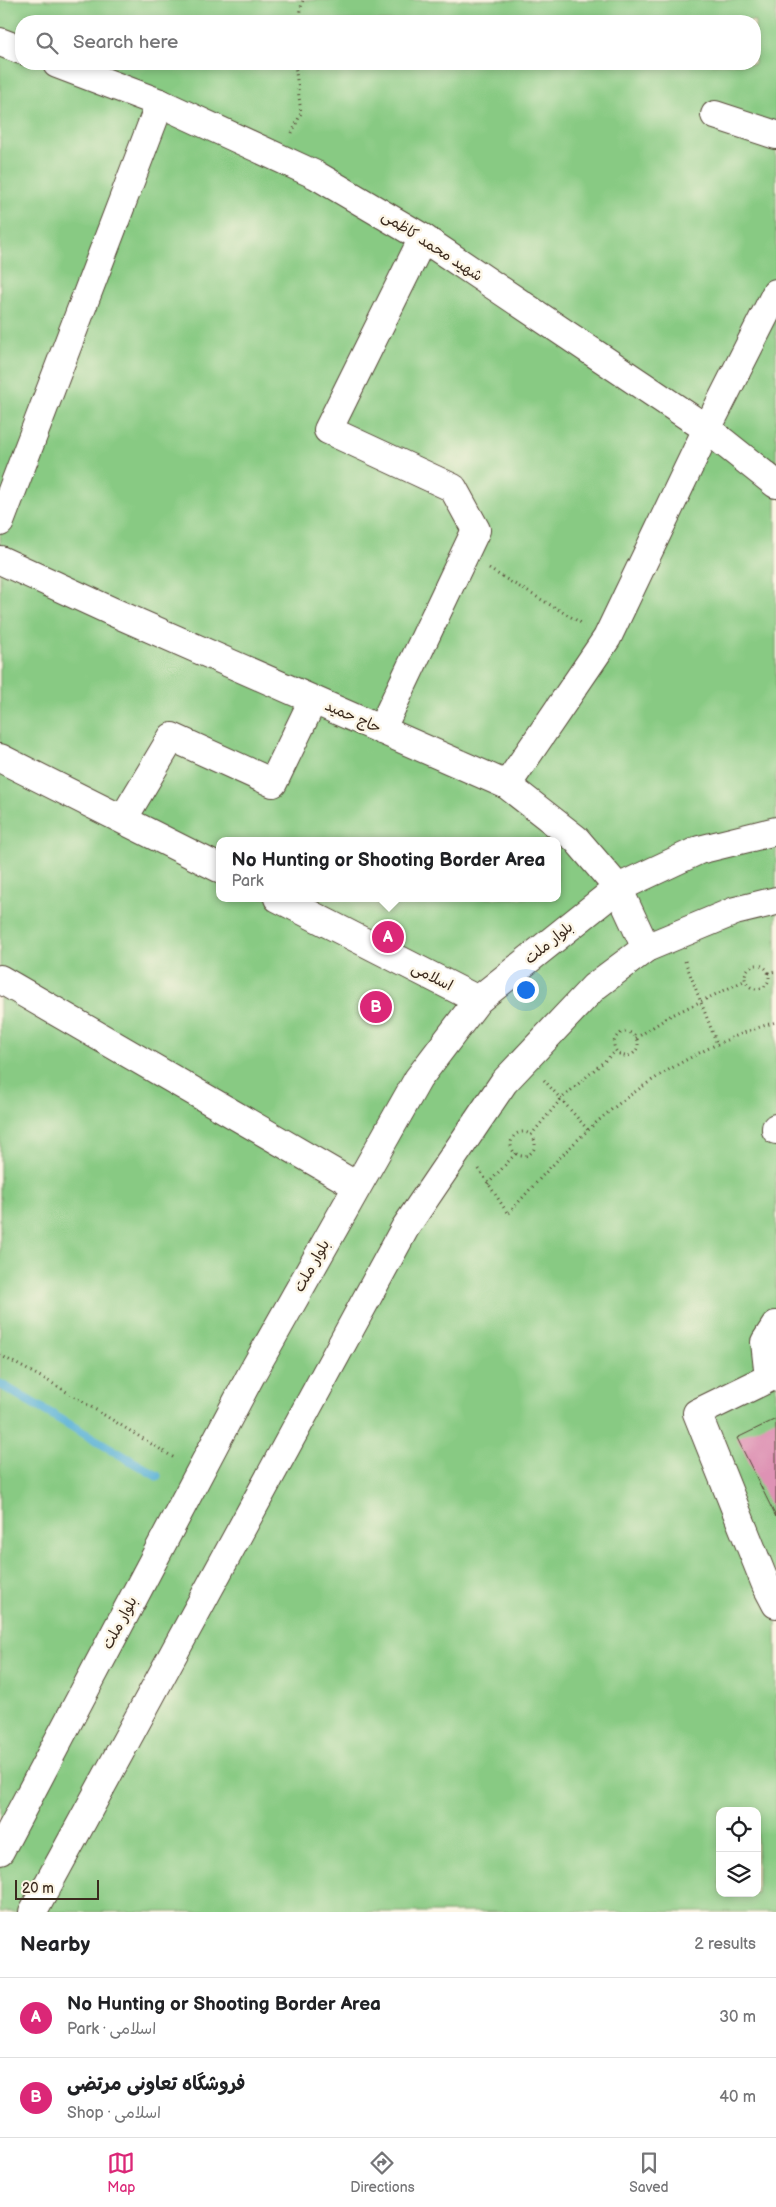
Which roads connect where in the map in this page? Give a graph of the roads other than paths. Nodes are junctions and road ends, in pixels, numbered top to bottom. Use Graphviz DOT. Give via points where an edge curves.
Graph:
graph roads {
  1 [pos="0,42"];
  2 [pos="15,48"];
  3 [pos="73,70"];
  4 [pos="160,103"];
  5 [pos="715,115"];
  6 [pos="776,135"];
  7 [pos="423,238"];
  8 [pos="776,293"];
  9 [pos="707,429"];
  10 [pos="776,484"];
  11 [pos="0,522"];
  12 [pos="0,560"];
  13 [pos="313,700"];
  14 [pos="381,730"];
  15 [pos="0,758"];
  16 [pos="507,785"];
  17 [pos="123,819"];
  18 [pos="776,831"];
  19 [pos="216,866"];
  20 [pos="618,888"];
  21 [pos="776,900"];
  22 [pos="286,902"];
  23 [pos="646,948"];
  24 [pos="0,979"];
  25 [pos="478,1000"];
  26 [pos="357,1186"];
  27 [pos="776,1325"];
  28 [pos="773,1377"];
  29 [pos="776,1604"];
  30 [pos="0,1851"];
  31 [pos="33,1912"];
  1 -- 2 [label="street"];
  3 -- 4 [label="street, شهید محمد کاظمی"];
  4 -- 7 [label="street, شهید محمد کاظمی" via="316,175"];
  4 -- 11 [label="street"];
  5 -- 6 [label="street"];
  7 -- 9 [label="street, شهید محمد کاظمی"];
  7 -- 14 [label="street" via="328,430 452,488 476,530"];
  8 -- 9 [label="street"];
  9 -- 10 [label="street, شهید محمد کاظمی"];
  9 -- 16 [label="street" via="607,638"];
  12 -- 13 [label="street, حاج حمید"];
  13 -- 14 [label="street, حاج حمید"];
  13 -- 17 [label="street" via="272,783 172,737"];
  14 -- 16 [label="street, حاج حمید"];
  15 -- 17 [label="street"];
  16 -- 20 [label="street, حاج حمید" via="576,839"];
  17 -- 19 [label="street"];
  18 -- 20 [label="street, بلوار ملت" via="698,850"];
  20 -- 23 [label="street, حاج حمید"];
  20 -- 25 [label="street, بلوار ملت"];
  21 -- 23 [label="street" via="735,911"];
  22 -- 25 [label="street, اسلامی"];
  23 -- 31 [label="street" via="594,986 504,1082 405,1228"];
  24 -- 26 [label="street"];
  25 -- 26 [label="street, بلوار ملت" via="418,1079"];
  26 -- 30 [label="street, بلوار ملت" via="250,1375"];
  27 -- 28 [label="street" via="765,1342"];
  28 -- 29 [label="street" via="697,1413"];
}
